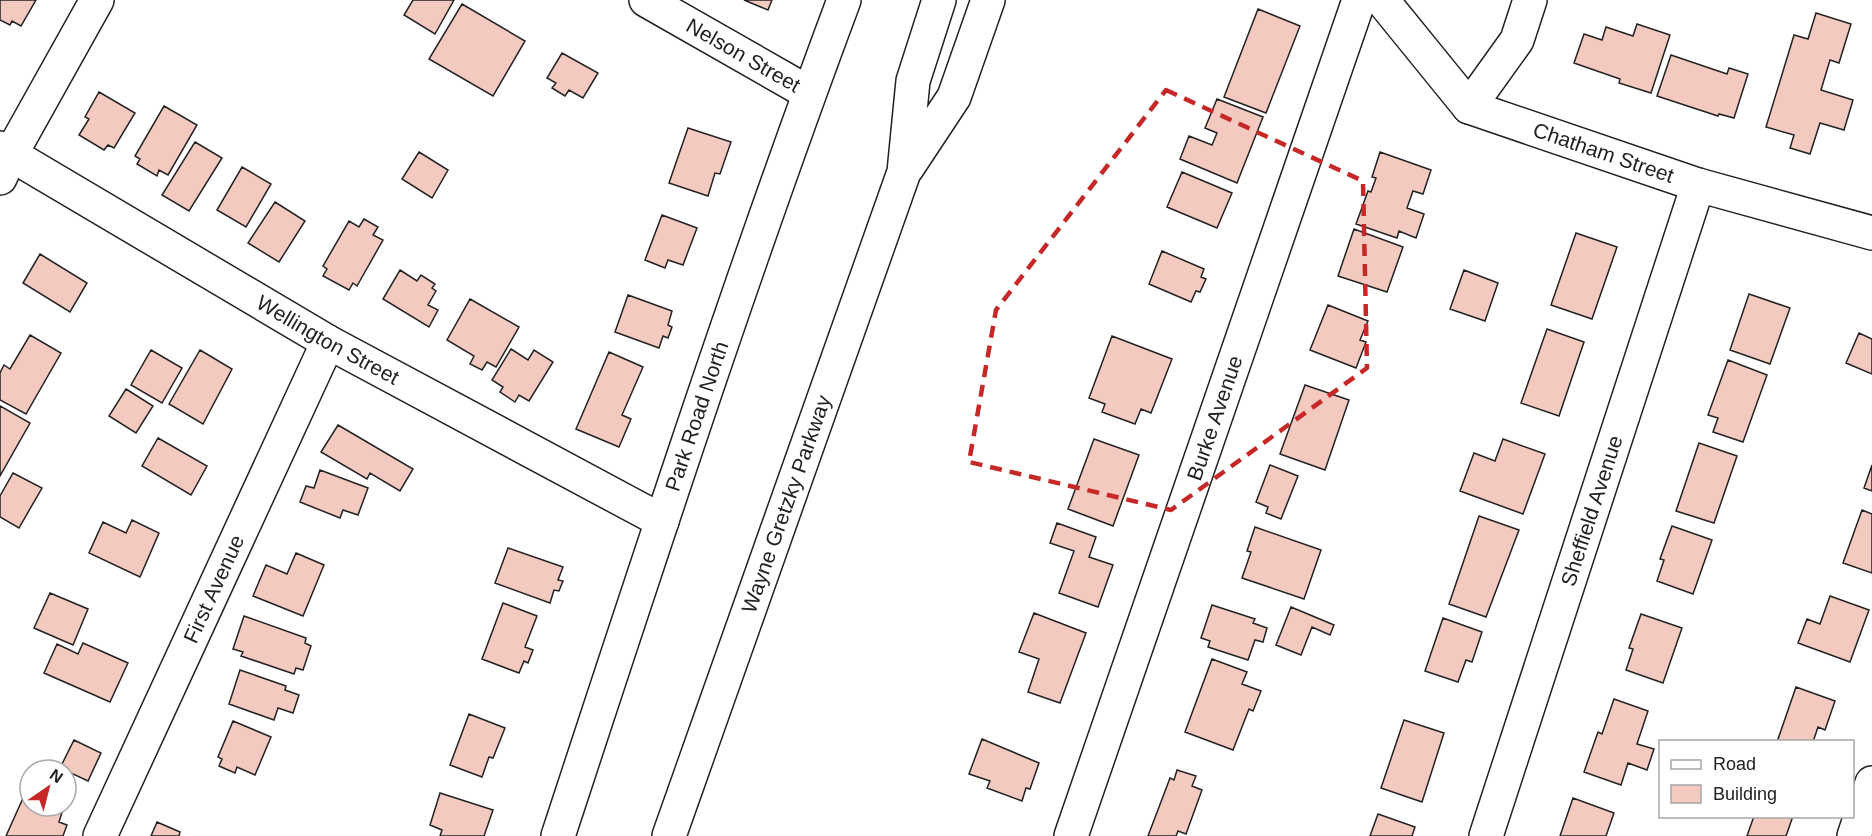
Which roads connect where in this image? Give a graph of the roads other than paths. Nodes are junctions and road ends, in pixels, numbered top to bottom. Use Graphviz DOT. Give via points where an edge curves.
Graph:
graph roads {
  1 [pos="98,0"];
  2 [pos="646,0"];
  3 [pos="844,0"];
  4 [pos="939,0"];
  5 [pos="988,0"];
  6 [pos="1359,0"];
  7 [pos="1382,0"];
  8 [pos="1530,0"];
  9 [pos="809,93"];
  10 [pos="1469,107"];
  11 [pos="4,160"];
  12 [pos="904,172"];
  13 [pos="1698,185"];
  14 [pos="1872,233"];
  15 [pos="328,342"];
  16 [pos="662,521"];
  17 [pos="1872,783"];
  18 [pos="100,836"];
  19 [pos="558,836"];
  20 [pos="669,836"];
  21 [pos="1071,836"];
  22 [pos="1486,836"];
  23 [pos="1854,836"];
  1 -- 11 [label="street"];
  2 -- 9 [label="street, Nelson Street"];
  3 -- 9 [label="street, Park Road North"];
  4 -- 12 [label="street, Wayne Gretzky Parkway" via="913,81"];
  5 -- 12 [label="street, Wayne Gretzky Parkway" via="954,97"];
  6 -- 21 [label="street, Burke Avenue"];
  7 -- 10 [label="street"];
  8 -- 10 [label="street" via="1517,40"];
  9 -- 16 [label="street, Park Road North"];
  10 -- 13 [label="street, Chatham Street"];
  11 -- 15 [label="street, Wellington Street"];
  12 -- 20 [label="street, Wayne Gretzky Parkway"];
  13 -- 14 [label="street, Chatham Street"];
  13 -- 22 [label="street, Sheffield Avenue"];
  15 -- 16 [label="street, Wellington Street"];
  15 -- 18 [label="street, First Avenue"];
  16 -- 19 [label="street, Park Road North"];
  17 -- 23 [label="street"];
}
